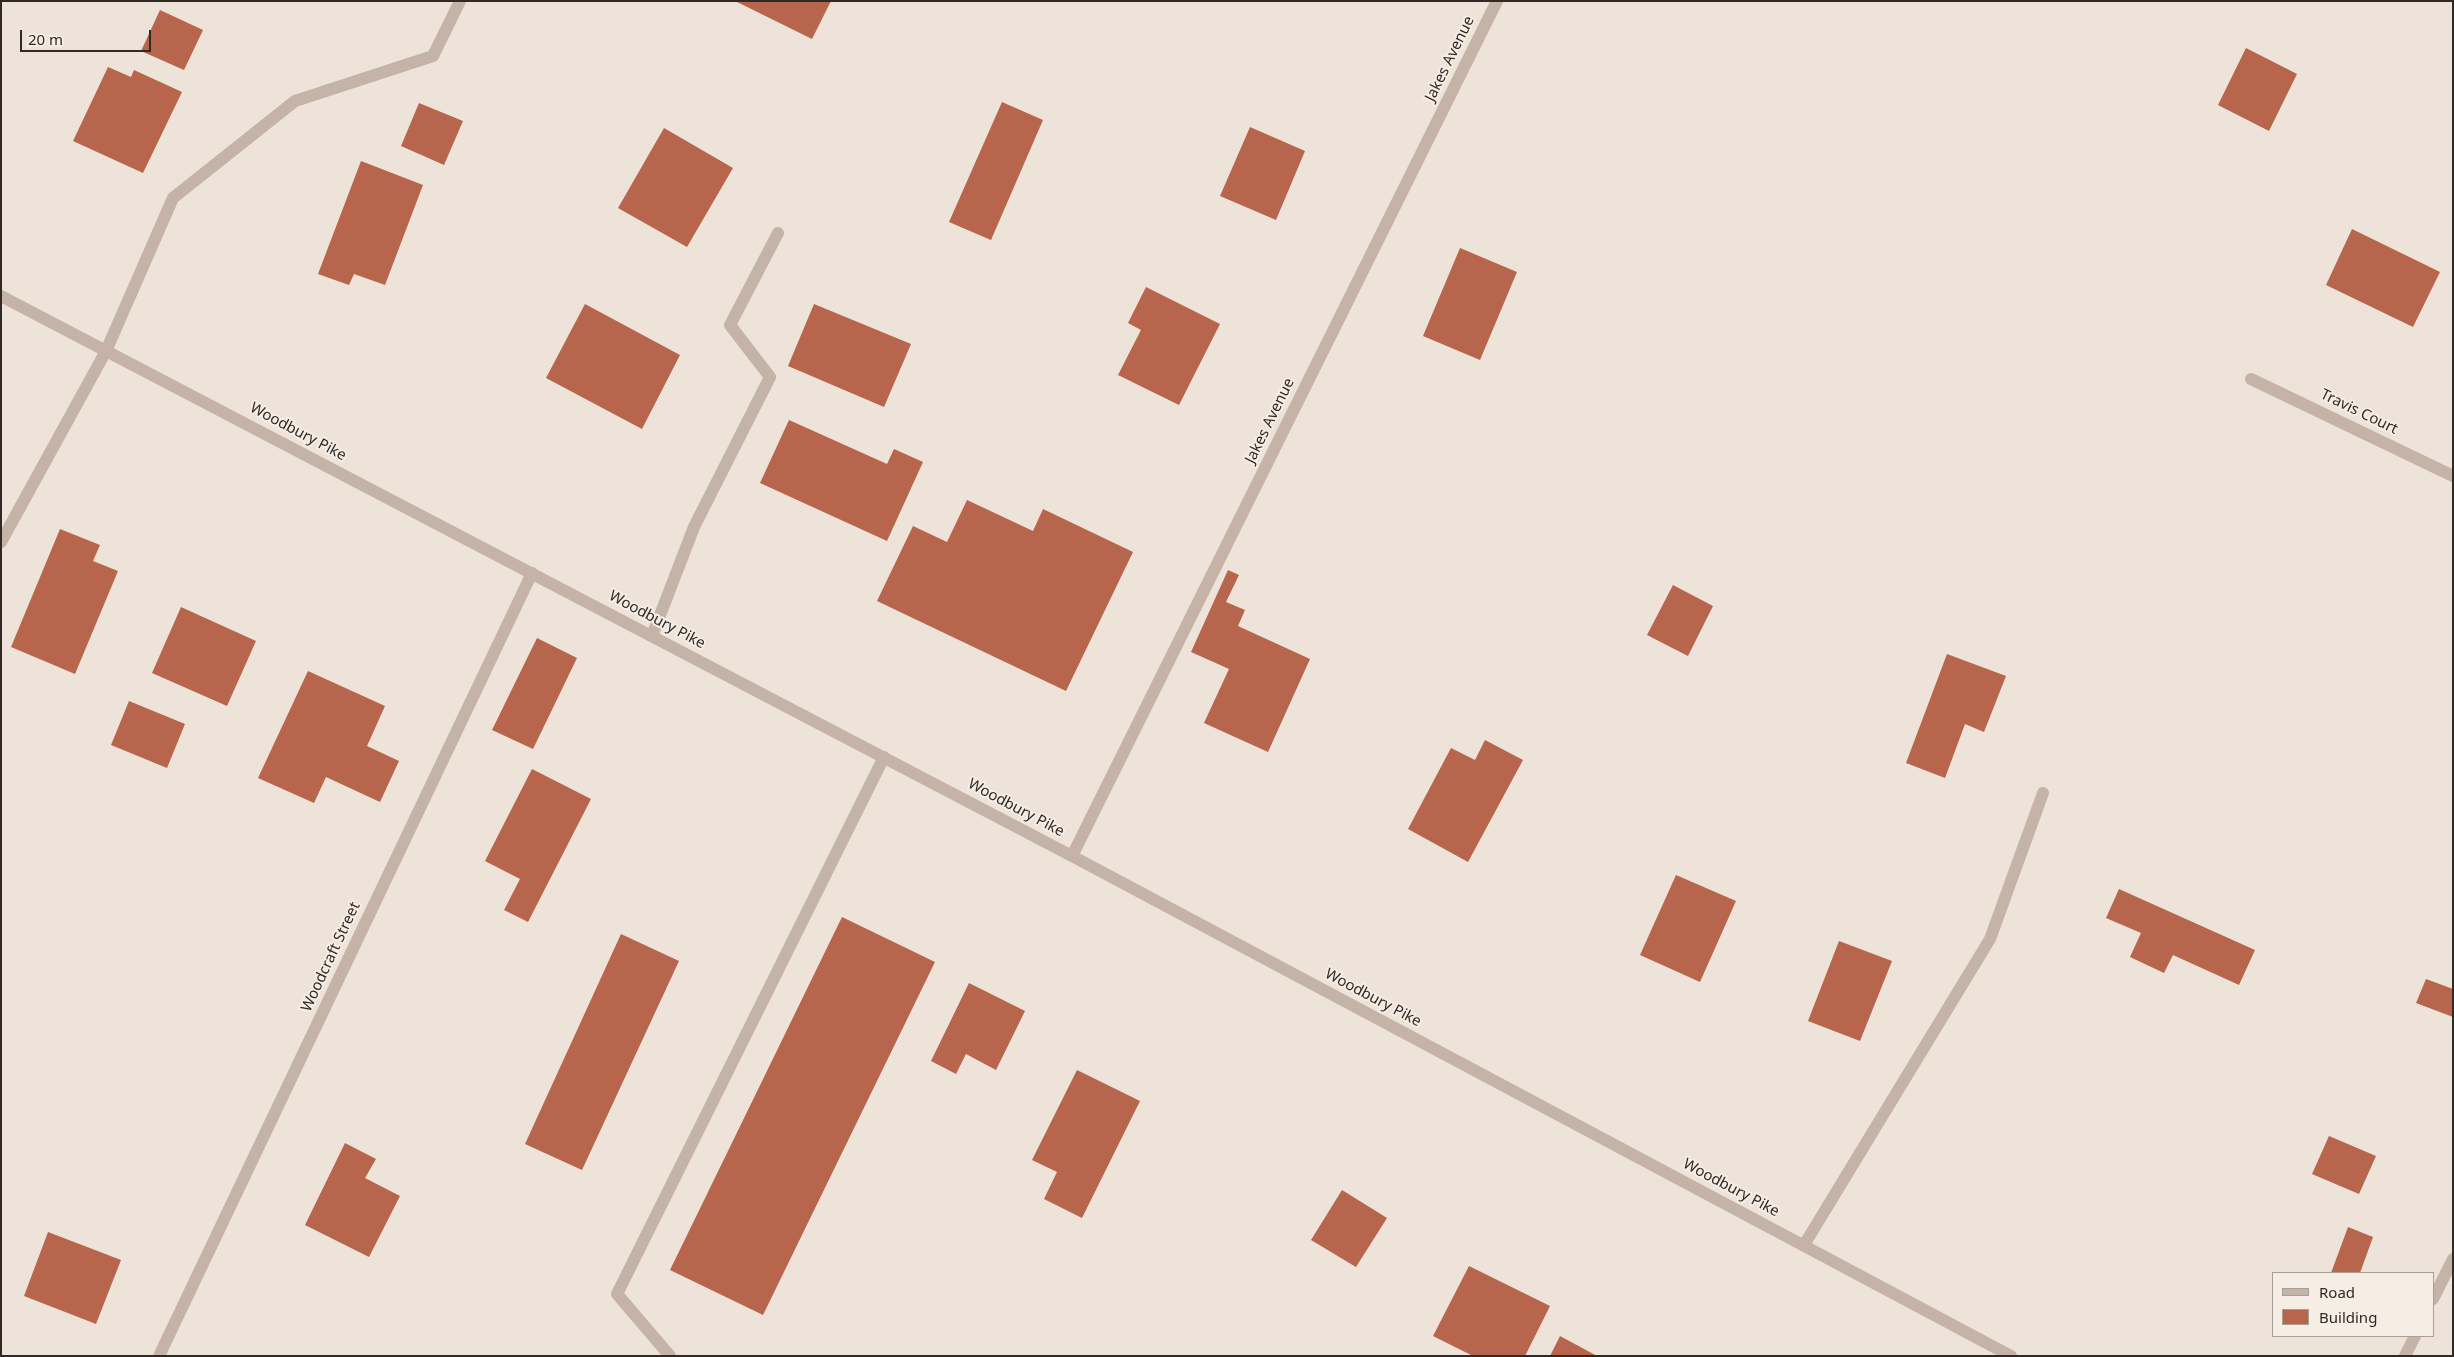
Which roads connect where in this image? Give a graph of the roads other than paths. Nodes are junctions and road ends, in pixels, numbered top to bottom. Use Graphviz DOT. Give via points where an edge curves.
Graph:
graph roads {
  1 [pos="460,1"];
  2 [pos="1496,1"];
  3 [pos="778,233"];
  4 [pos="1,296"];
  5 [pos="106,350"];
  6 [pos="2251,379"];
  7 [pos="2453,476"];
  8 [pos="1,542"];
  9 [pos="532,573"];
  10 [pos="652,636"];
  11 [pos="884,757"];
  12 [pos="2043,794"];
  13 [pos="1072,856"];
  14 [pos="1804,1246"];
  15 [pos="2453,1259"];
  16 [pos="2434,1298"];
  17 [pos="2414,1337"];
  18 [pos="159,1356"];
  19 [pos="670,1356"];
  20 [pos="2011,1356"];
  21 [pos="2405,1356"];
  1 -- 5 [label="street" via="433,56 295,101 173,198"];
  2 -- 13 [label="street, Jakes Avenue"];
  3 -- 10 [label="street" via="730,326 770,377 694,527"];
  4 -- 5 [label="street, Woodbury Pike"];
  5 -- 8 [label="street"];
  5 -- 9 [label="street, Woodbury Pike"];
  6 -- 7 [label="street, Travis Court"];
  9 -- 10 [label="street, Woodbury Pike"];
  9 -- 18 [label="street, Woodcraft Street"];
  10 -- 11 [label="street, Woodbury Pike"];
  11 -- 13 [label="street, Woodbury Pike"];
  11 -- 19 [label="street" via="617,1294"];
  12 -- 14 [label="street" via="1990,939"];
  13 -- 14 [label="street, Woodbury Pike"];
  14 -- 20 [label="street, Woodbury Pike"];
  15 -- 16 [label="street"];
  17 -- 21 [label="street"];
}
